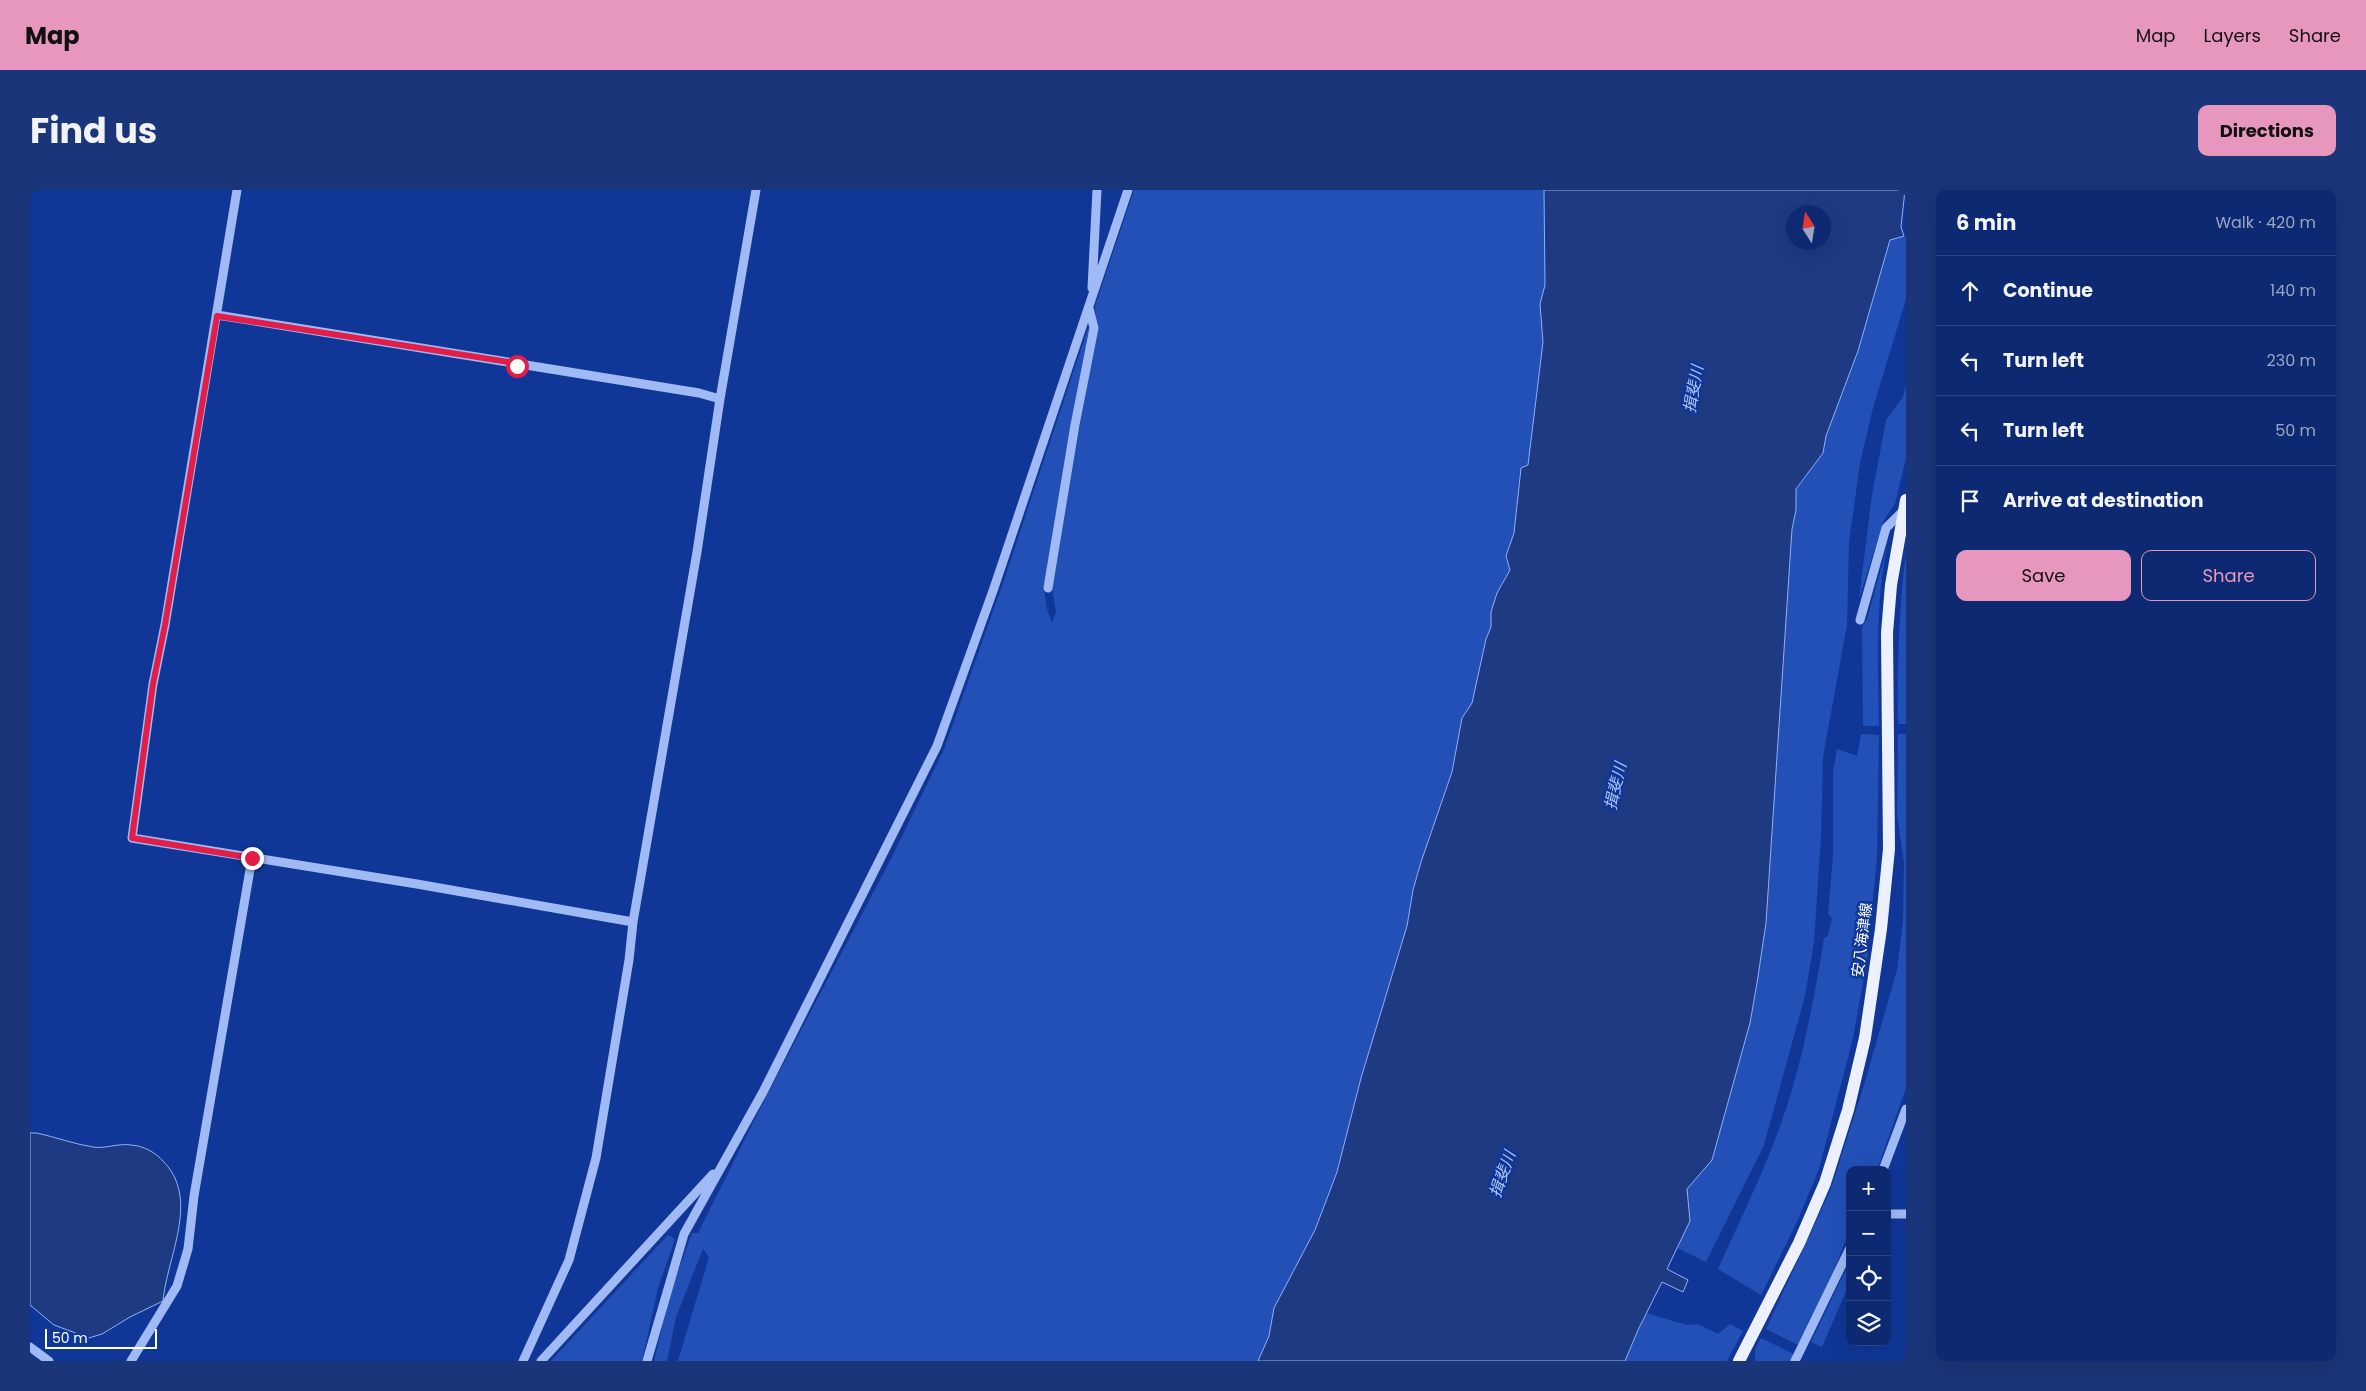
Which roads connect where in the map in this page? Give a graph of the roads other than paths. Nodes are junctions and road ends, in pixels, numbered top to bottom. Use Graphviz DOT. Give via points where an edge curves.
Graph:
graph roads {
  1 [pos="237,190"];
  2 [pos="756,190"];
  3 [pos="1097,190"];
  4 [pos="1128,190"];
  5 [pos="1090,304"];
  6 [pos="217,316"];
  7 [pos="720,399"];
  8 [pos="1904,506"];
  9 [pos="1048,588"];
  10 [pos="1860,620"];
  11 [pos="252,858"];
  12 [pos="633,922"];
  13 [pos="1906,1109"];
  14 [pos="723,1163"];
  15 [pos="1885,1166"];
  16 [pos="1891,1214"];
  17 [pos="1906,1214"];
  18 [pos="1846,1256"];
  19 [pos="30,1347"];
  20 [pos="1746,1355"];
  21 [pos="49,1361"];
  22 [pos="131,1361"];
  23 [pos="523,1361"];
  24 [pos="541,1361"];
  25 [pos="647,1361"];
  26 [pos="1739,1361"];
  27 [pos="1795,1361"];
  1 -- 6 [label="street"];
  2 -- 7 [label="street"];
  3 -- 5 [label="street"];
  4 -- 5 [label="street"];
  5 -- 9 [label="street" via="1094,328"];
  5 -- 14 [label="street" via="937,746 772,1074"];
  6 -- 7 [label="street" via="699,393"];
  6 -- 11 [label="street" via="153,684 132,838"];
  7 -- 12 [label="street"];
  8 -- 10 [label="street" via="1886,528"];
  8 -- 20 [label="main road, 安八海津線" via="1887,633 1889,850 1865,1038 1848,1110 1825,1183"];
  11 -- 12 [label="street"];
  11 -- 22 [label="street" via="196,1178 188,1249 177,1286"];
  12 -- 23 [label="street" via="596,1158 569,1260"];
  13 -- 15 [label="street"];
  14 -- 24 [label="street"];
  14 -- 25 [label="street" via="684,1234"];
  16 -- 17 [label="street"];
  18 -- 27 [label="street"];
  19 -- 21 [label="street"];
  20 -- 26 [label="main road, 安八海津線"];
}
